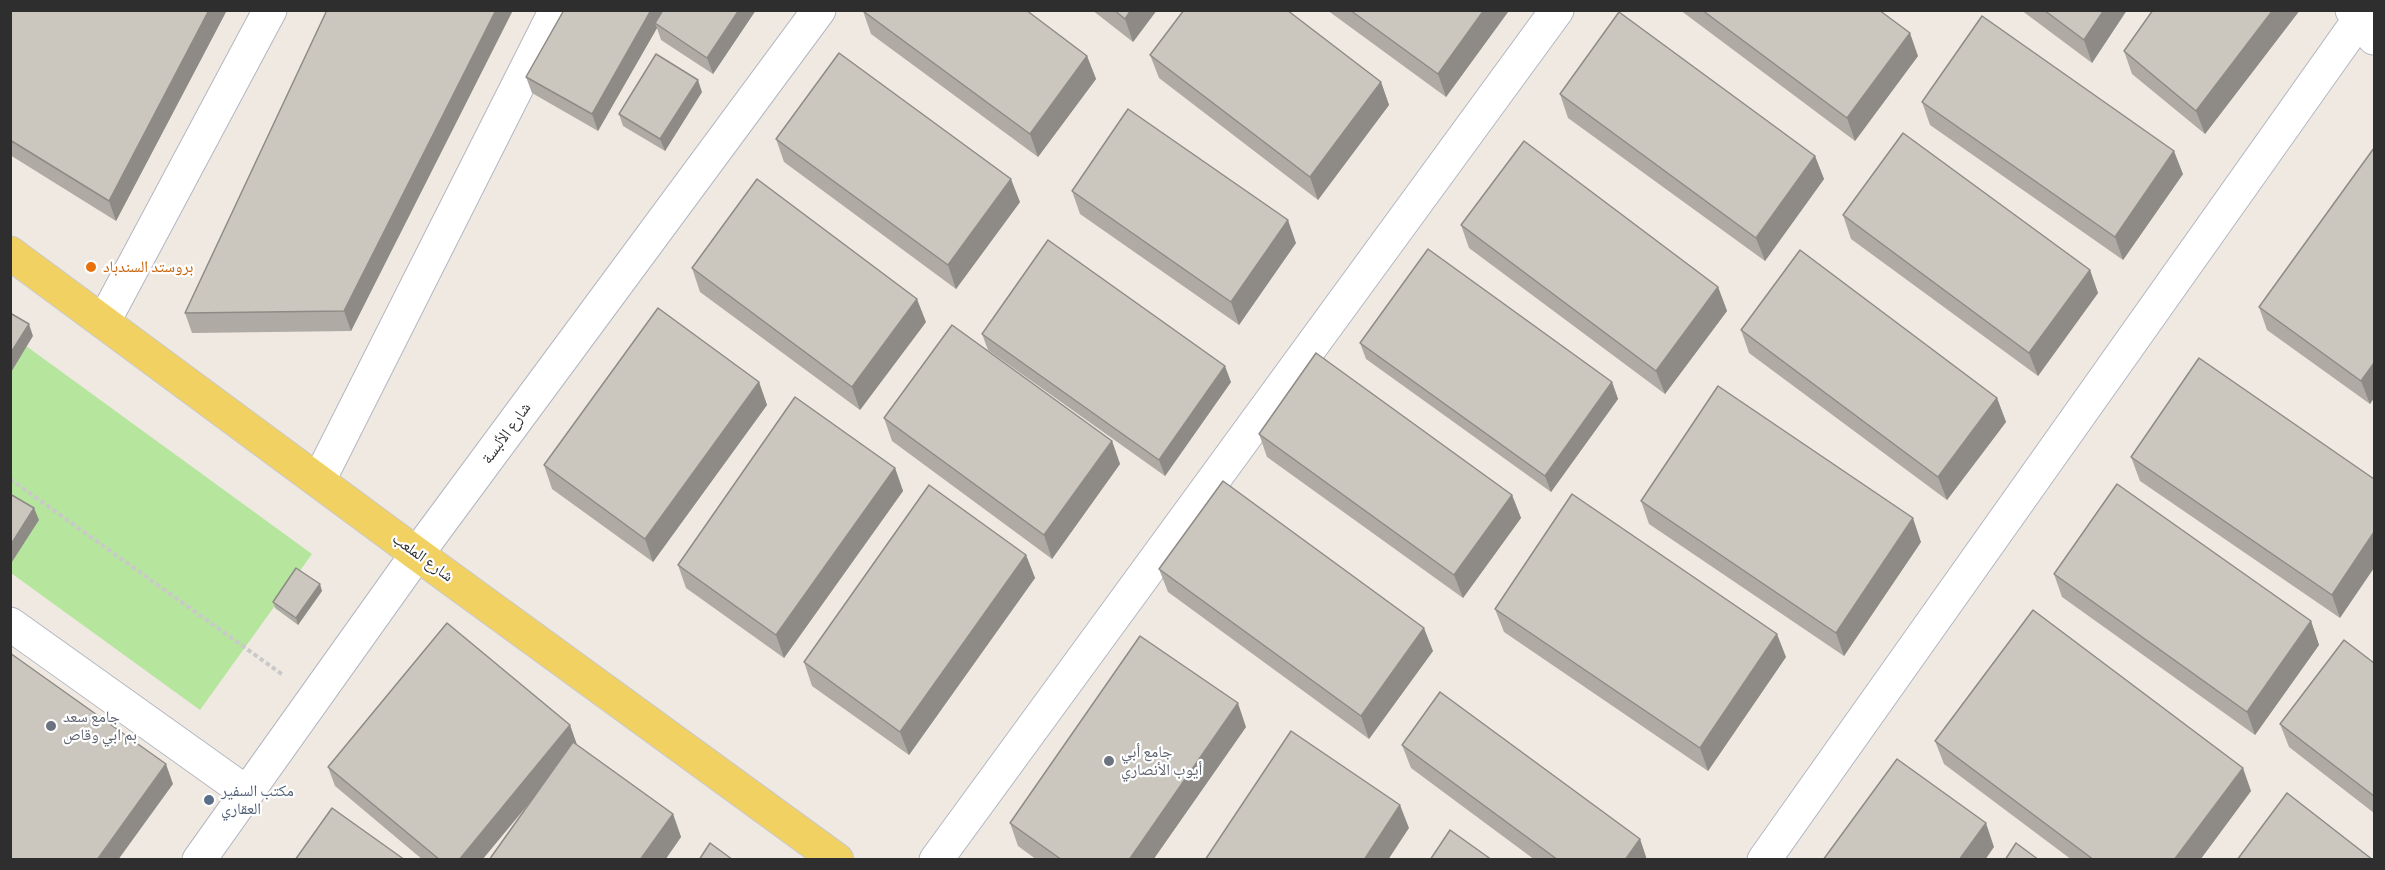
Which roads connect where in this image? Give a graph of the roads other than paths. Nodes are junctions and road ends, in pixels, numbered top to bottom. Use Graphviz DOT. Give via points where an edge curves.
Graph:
graph roads {
  1 [pos="270,10"];
  2 [pos="556,10"];
  3 [pos="819,10"];
  4 [pos="1557,10"];
  5 [pos="2363,20"];
  6 [pos="10,252"];
  7 [pos="104,321"];
  8 [pos="319,480"];
  9 [pos="417,554"];
  10 [pos="10,624"];
  11 [pos="247,793"];
  12 [pos="199,860"];
  13 [pos="837,860"];
  14 [pos="936,860"];
  15 [pos="1764,860"];
  1 -- 7 [label="street"];
  2 -- 8 [label="street"];
  3 -- 9 [label="street, شارع الألبسة"];
  4 -- 14 [label="street"];
  5 -- 15 [label="street"];
  6 -- 7 [label="main road, شارع الملعب"];
  7 -- 8 [label="main road, شارع الملعب"];
  8 -- 9 [label="main road, شارع الملعب"];
  9 -- 11 [label="street, شارع الألبسة"];
  9 -- 13 [label="main road, شارع الملعب"];
  10 -- 11 [label="street"];
  11 -- 12 [label="street, شارع الألبسة"];
}
